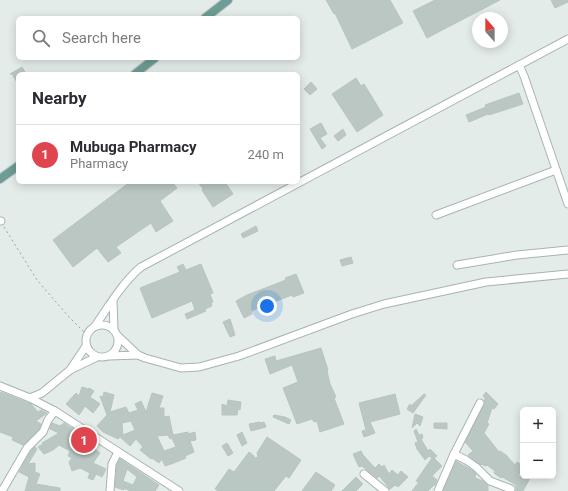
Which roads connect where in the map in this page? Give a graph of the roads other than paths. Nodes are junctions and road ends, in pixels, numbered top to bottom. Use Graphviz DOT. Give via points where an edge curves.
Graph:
graph roads {
  1 [pos="228,0"];
  2 [pos="208,16"];
  3 [pos="568,39"];
  4 [pos="152,60"];
  5 [pos="519,65"];
  6 [pos="138,72"];
  7 [pos="16,167"];
  8 [pos="556,170"];
  9 [pos="0,179"];
  10 [pos="300,182"];
  11 [pos="296,184"];
  12 [pos="568,204"];
  13 [pos="436,215"];
  14 [pos="568,250"];
  15 [pos="457,265"];
  16 [pos="568,274"];
  17 [pos="113,300"];
  18 [pos="95,326"];
  19 [pos="114,330"];
  20 [pos="118,336"];
  21 [pos="86,346"];
  22 [pos="138,355"];
  23 [pos="109,356"];
  24 [pos="97,357"];
  25 [pos="70,370"];
  26 [pos="0,386"];
  27 [pos="30,398"];
  28 [pos="480,403"];
  29 [pos="55,411"];
  30 [pos="118,452"];
  31 [pos="454,454"];
  32 [pos="364,474"];
  33 [pos="512,489"];
  34 [pos="2,491"];
  35 [pos="110,491"];
  36 [pos="180,491"];
  37 [pos="385,491"];
  38 [pos="438,491"];
  1 -- 2 [label="main road"];
  3 -- 5 [label="street"];
  4 -- 6 [label="main road"];
  5 -- 8 [label="street"];
  5 -- 10 [label="street"];
  7 -- 9 [label="main road"];
  8 -- 12 [label="street"];
  8 -- 13 [label="street"];
  11 -- 17 [label="street" via="141,267 131,275"];
  14 -- 15 [label="street" via="517,254"];
  16 -- 22 [label="street" via="486,282 384,304 199,368 181,368"];
  17 -- 18 [label="street"];
  17 -- 19 [label="street"];
  18 -- 19 [label="street" via="107,326"];
  18 -- 21 [label="street" via="87,334"];
  19 -- 20 [label="street"];
  20 -- 22 [label="street"];
  20 -- 23 [label="street" via="117,348"];
  21 -- 24 [label="street" via="90,353"];
  21 -- 25 [label="street"];
  22 -- 23 [label="street"];
  23 -- 24 [label="street"];
  24 -- 25 [label="street"];
  25 -- 27 [label="street" via="42,393"];
  26 -- 27 [label="street"];
  27 -- 29 [label="street"];
  28 -- 31 [label="street"];
  29 -- 30 [label="street"];
  29 -- 34 [label="street" via="43,432 26,448"];
  30 -- 35 [label="street" via="112,464"];
  30 -- 36 [label="street"];
  31 -- 33 [label="street" via="476,467 490,481"];
  31 -- 38 [label="street"];
  32 -- 37 [label="street"];
}
